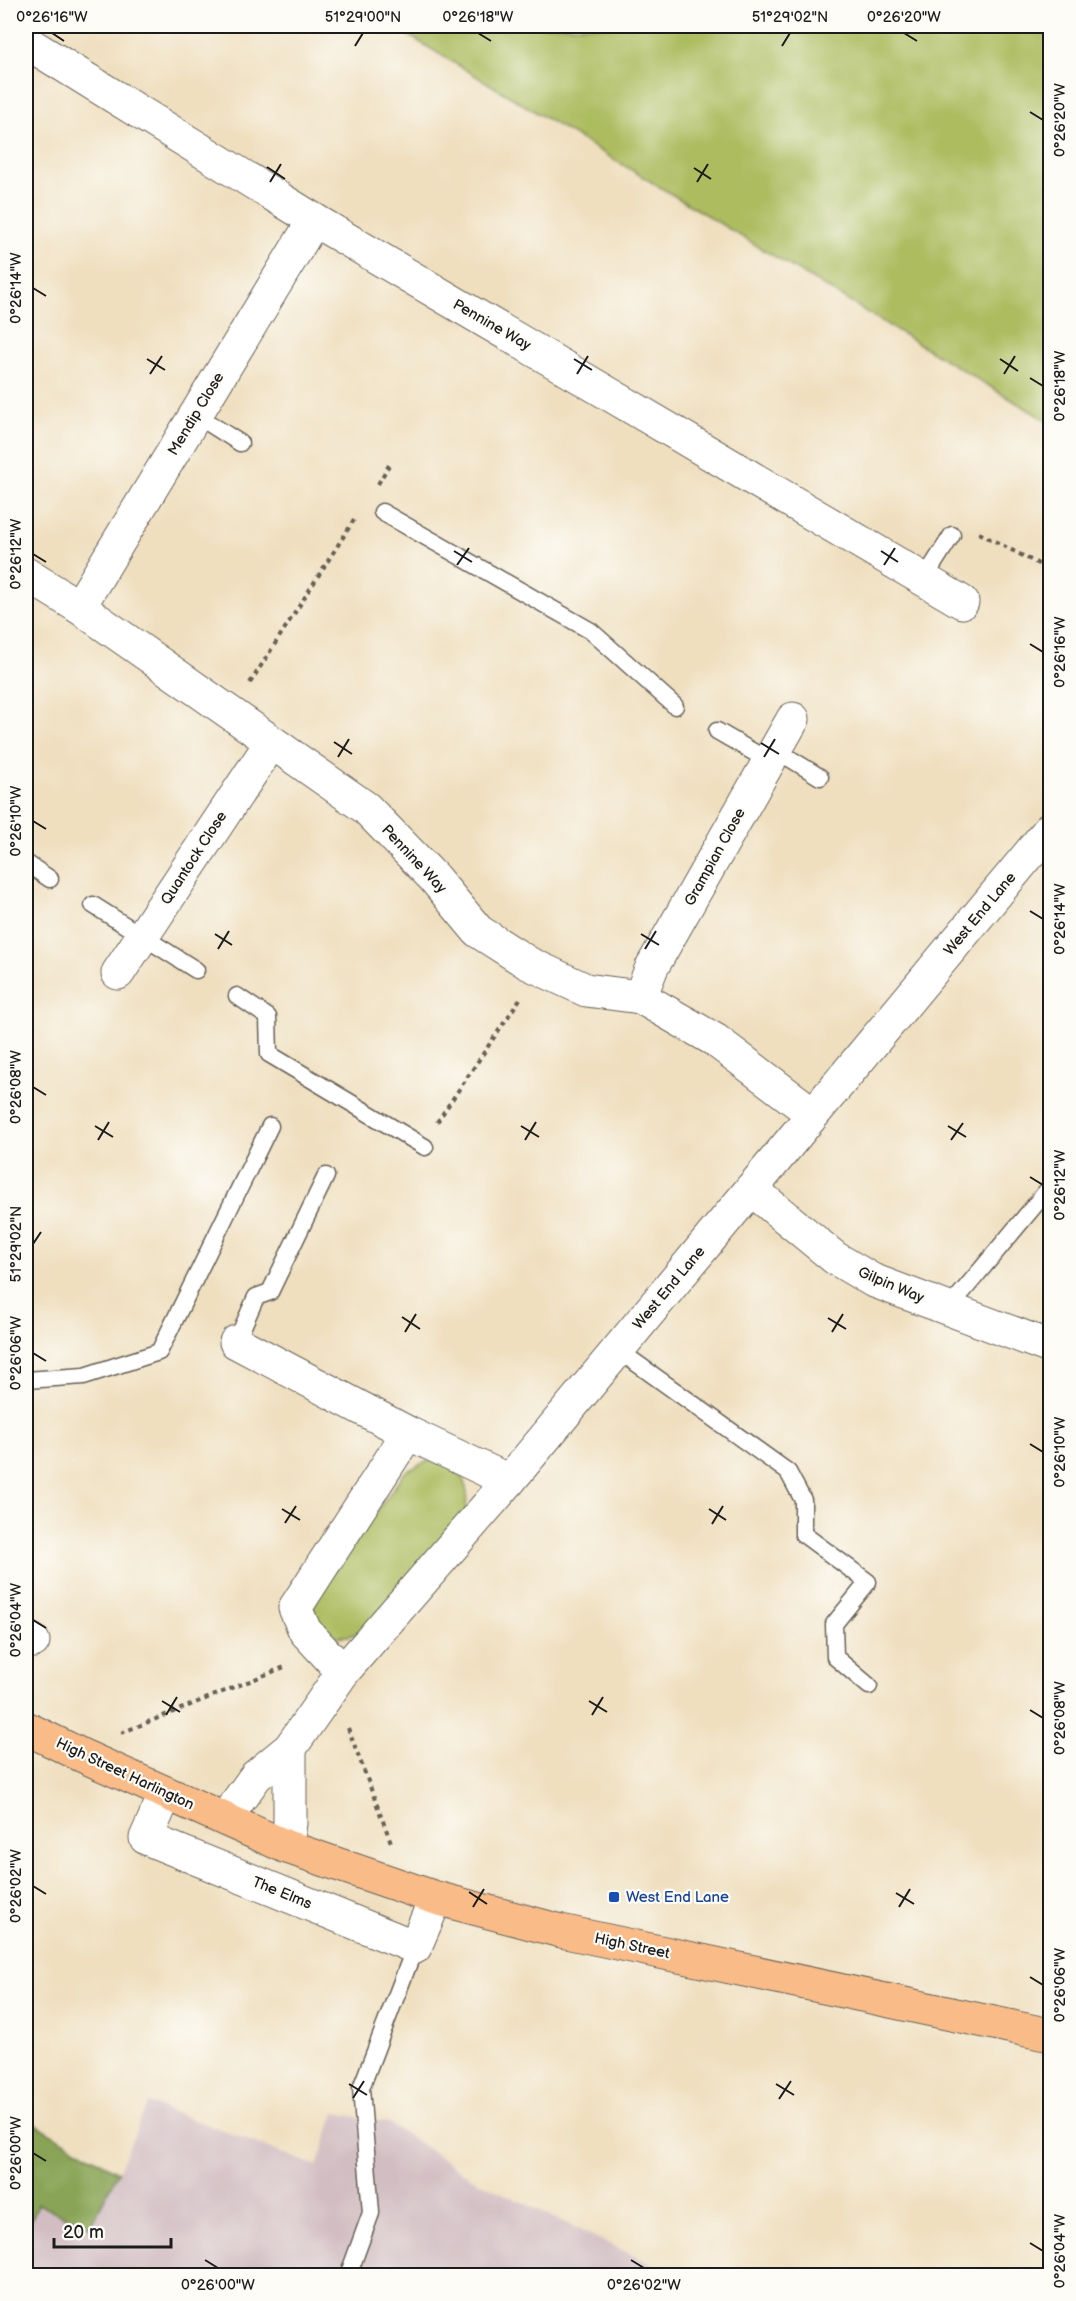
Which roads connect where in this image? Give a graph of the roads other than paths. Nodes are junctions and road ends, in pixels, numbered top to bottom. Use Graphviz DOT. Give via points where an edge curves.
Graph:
graph roads {
  1 [pos="26,42"];
  2 [pos="314,220"];
  3 [pos="196,415"];
  4 [pos="240,443"];
  5 [pos="382,512"];
  6 [pos="952,535"];
  7 [pos="26,574"];
  8 [pos="924,579"];
  9 [pos="962,602"];
  10 [pos="79,607"];
  11 [pos="675,706"];
  12 [pos="793,719"];
  13 [pos="717,731"];
  14 [pos="271,743"];
  15 [pos="773,755"];
  16 [pos="820,777"];
  17 [pos="1050,829"];
  18 [pos="26,863"];
  19 [pos="51,879"];
  20 [pos="93,905"];
  21 [pos="143,936"];
  22 [pos="196,970"];
  23 [pos="118,974"];
  24 [pos="237,996"];
  25 [pos="640,997"];
  26 [pos="813,1114"];
  27 [pos="270,1126"];
  28 [pos="420,1144"];
  29 [pos="326,1176"];
  30 [pos="1050,1186"];
  31 [pos="751,1189"];
  32 [pos="949,1308"];
  33 [pos="236,1342"];
  34 [pos="1050,1347"];
  35 [pos="618,1350"];
  36 [pos="26,1380"];
  37 [pos="408,1433"];
  38 [pos="510,1481"];
  39 [pos="343,1672"];
  40 [pos="869,1686"];
  41 [pos="26,1728"];
  42 [pos="290,1748"];
  43 [pos="166,1793"];
  44 [pos="225,1819"];
  45 [pos="287,1847"];
  46 [pos="436,1898"];
  47 [pos="415,1947"];
  48 [pos="1050,2035"];
  49 [pos="348,2276"];
  1 -- 2 [label="street, Pennine Way"];
  2 -- 3 [label="street, Mendip Close"];
  2 -- 8 [label="street, Pennine Way"];
  3 -- 4 [label="lane"];
  3 -- 10 [label="street, Mendip Close"];
  5 -- 11 [label="lane" via="591,631"];
  6 -- 8 [label="lane"];
  7 -- 10 [label="street, Pennine Way"];
  8 -- 9 [label="street, Pennine Way"];
  10 -- 14 [label="street, Pennine Way"];
  12 -- 15 [label="street, Grampian Close"];
  13 -- 15 [label="lane"];
  14 -- 21 [label="street, Quantock Close"];
  14 -- 25 [label="street, Pennine Way" via="366,808 434,878 478,931 540,969 586,990"];
  15 -- 16 [label="lane"];
  15 -- 25 [label="street, Grampian Close" via="652,968"];
  17 -- 26 [label="street, West End Lane"];
  18 -- 19 [label="lane"];
  20 -- 21 [label="lane"];
  21 -- 22 [label="lane"];
  21 -- 23 [label="street, Quantock Close"];
  24 -- 28 [label="lane" via="268,1017 269,1054"];
  25 -- 26 [label="street, Pennine Way" via="715,1040"];
  26 -- 31 [label="street, West End Lane"];
  27 -- 36 [label="lane" via="159,1352 84,1376"];
  29 -- 33 [label="lane" via="270,1292 256,1297"];
  30 -- 32 [label="lane"];
  31 -- 32 [label="street, Gilpin Way" via="835,1258 872,1280"];
  31 -- 35 [label="street, West End Lane"];
  32 -- 34 [label="street, Gilpin Way"];
  33 -- 37 [label="street"];
  35 -- 38 [label="street, West End Lane"];
  35 -- 40 [label="lane" via="788,1472 803,1500 803,1534 868,1582 834,1624 835,1657"];
  37 -- 38 [label="street"];
  37 -- 39 [label="street" via="295,1608 305,1631"];
  38 -- 39 [label="street, West End Lane"];
  39 -- 42 [label="street, West End Lane"];
  41 -- 43 [label="main road, High Street Harlington"];
  42 -- 44 [label="street, West End Lane" via="256,1776"];
  42 -- 45 [label="street"];
  43 -- 44 [label="main road, High Street Harlington"];
  43 -- 47 [label="street, The Elms" via="146,1838"];
  44 -- 45 [label="main road, High Street"];
  45 -- 46 [label="main road, High Street"];
  46 -- 47 [label="street"];
  46 -- 48 [label="main road, High Street" via="561,1931"];
  47 -- 49 [label="lane" via="361,2088 371,2213"];
}
